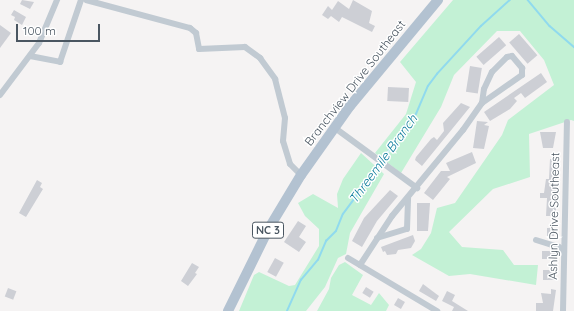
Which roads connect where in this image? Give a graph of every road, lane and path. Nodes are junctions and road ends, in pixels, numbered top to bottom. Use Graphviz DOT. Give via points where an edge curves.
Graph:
graph roads {
  1 [pos="57,0"];
  2 [pos="81,0"];
  3 [pos="86,0"];
  4 [pos="438,0"];
  5 [pos="30,56"];
  6 [pos="0,95"];
  7 [pos="482,103"];
  8 [pos="567,122"];
  9 [pos="335,128"];
  10 [pos="302,175"];
  11 [pos="417,188"];
  12 [pos="408,198"];
  13 [pos="377,238"];
  14 [pos="536,240"];
  15 [pos="564,252"];
  16 [pos="348,258"];
  17 [pos="360,265"];
  18 [pos="228,311"];
  19 [pos="437,311"];
  20 [pos="563,311"];
  1 -- 5 [label="street"];
  2 -- 5 [label="street" via="60,62"];
  3 -- 10 [label="street" via="190,28 196,33 199,49 244,47 260,58 275,79 281,98 285,118 283,141 290,164"];
  4 -- 9 [label="main road, Branchview Drive Southeast / NC 3"];
  5 -- 6 [label="street"];
  7 -- 7 [label="street" via="484,90 492,72 512,56 522,68 522,75"];
  7 -- 11 [label="street" via="444,156"];
  8 -- 15 [label="street, Ashlyn Drive Southeast"];
  9 -- 10 [label="main road, Branchview Drive Southeast / NC 3"];
  9 -- 11 [label="street"];
  10 -- 18 [label="main road, Branchview Drive Southeast / NC 3" via="269,228"];
  11 -- 12 [label="street"];
  12 -- 13 [label="street"];
  12 -- 13 [label="street" via="407,229"];
  13 -- 17 [label="street"];
  14 -- 15 [label="street" via="560,247"];
  15 -- 20 [label="street, Ashlyn Drive Southeast"];
  16 -- 17 [label="street"];
  17 -- 19 [label="street"];
}
